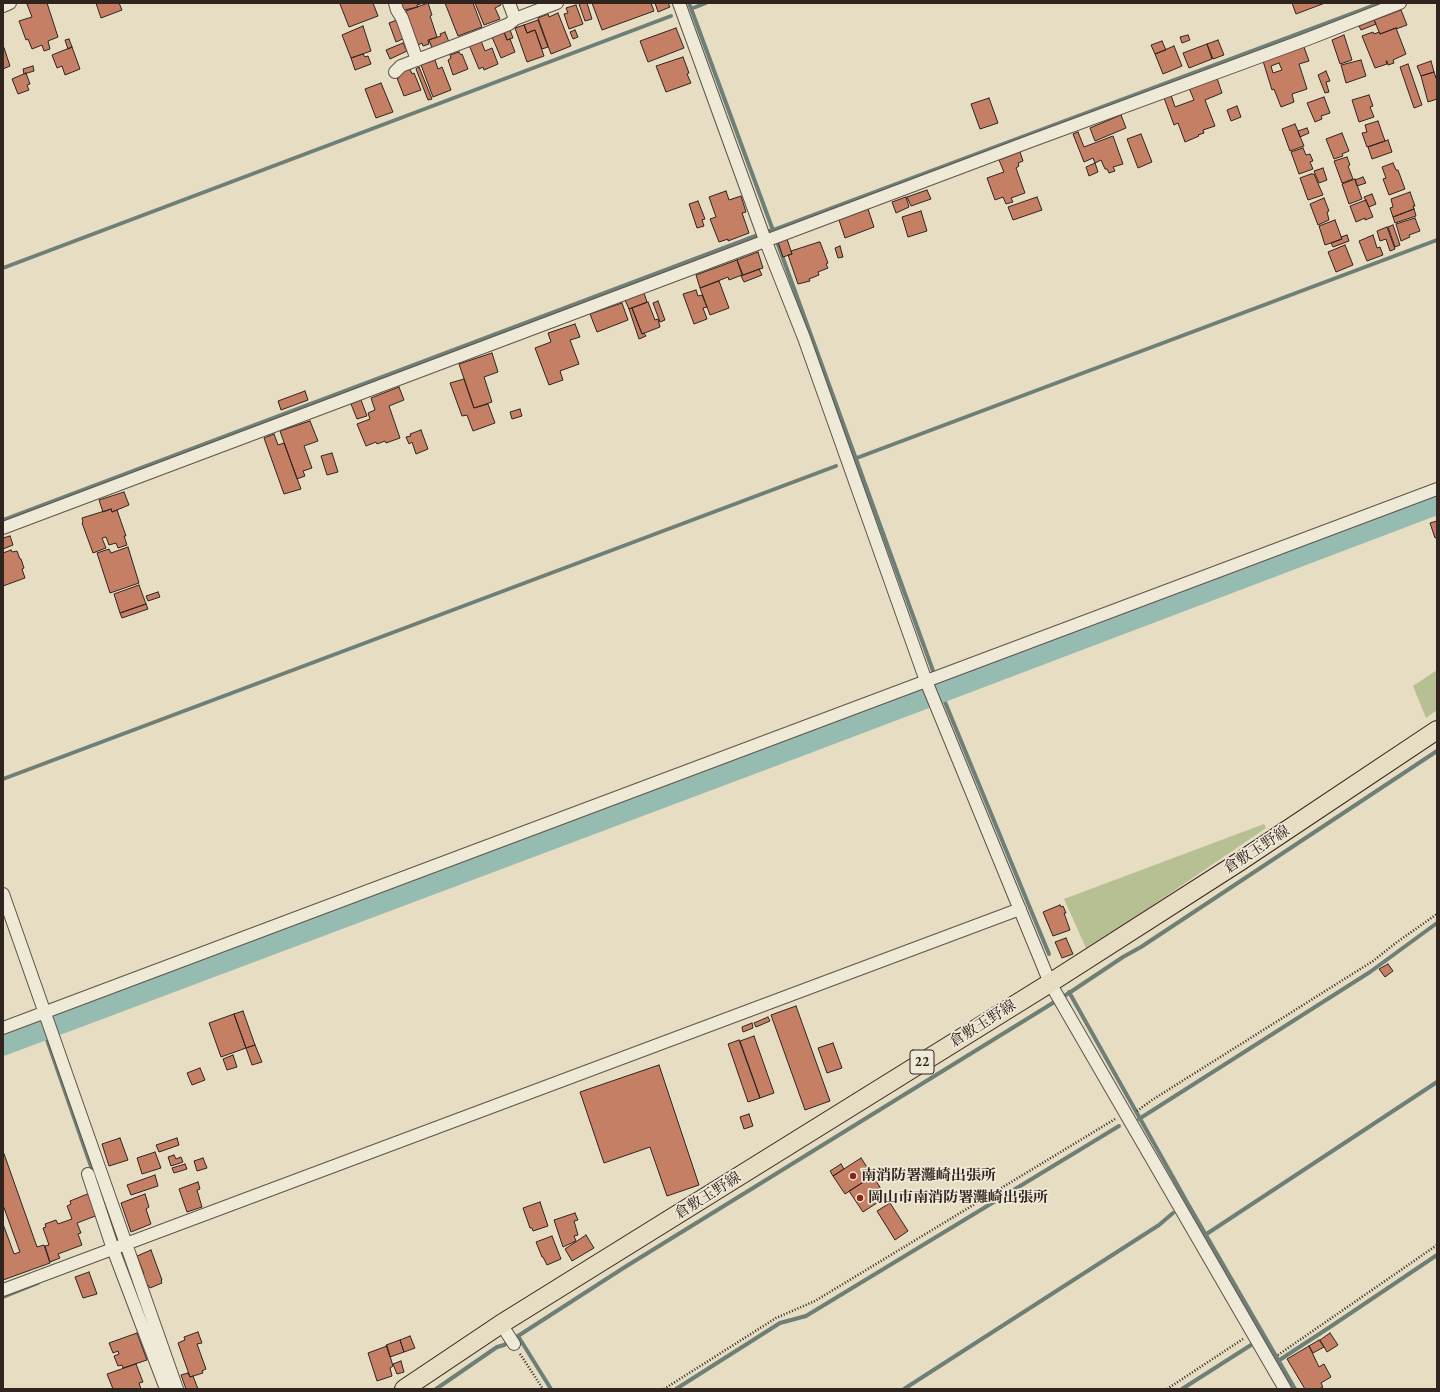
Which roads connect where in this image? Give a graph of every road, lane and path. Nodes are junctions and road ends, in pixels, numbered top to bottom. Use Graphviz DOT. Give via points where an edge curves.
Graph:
graph roads {
  1 [pos="10,3"];
  2 [pos="395,3"];
  3 [pos="509,3"];
  4 [pos="556,3"];
  5 [pos="679,3"];
  6 [pos="1400,3"];
  7 [pos="3,6"];
  8 [pos="515,19"];
  9 [pos="417,60"];
  10 [pos="396,72"];
  11 [pos="768,236"];
  12 [pos="1437,489"];
  13 [pos="3,528"];
  14 [pos="931,680"];
  15 [pos="1437,730"];
  16 [pos="3,894"];
  17 [pos="1020,909"];
  18 [pos="1437,914"];
  19 [pos="1056,994"];
  20 [pos="45,1015"];
  21 [pos="3,1028"];
  22 [pos="1139,1110"];
  23 [pos="1125,1113"];
  24 [pos="88,1174"];
  25 [pos="101,1195"];
  26 [pos="1437,1245"];
  27 [pos="119,1246"];
  28 [pos="3,1290"];
  29 [pos="1253,1333"];
  30 [pos="508,1335"];
  31 [pos="1280,1355"];
  32 [pos="166,1389"];
  33 [pos="177,1389"];
  34 [pos="404,1389"];
  35 [pos="543,1389"];
  36 [pos="664,1389"];
  37 [pos="1167,1389"];
  38 [pos="1286,1389"];
  1 -- 7 [label="street"];
  2 -- 9 [label="street"];
  3 -- 8 [label="street"];
  4 -- 8 [label="street"];
  5 -- 11 [label="street"];
  6 -- 11 [label="street" via="1298,43"];
  8 -- 9 [label="street" via="509,24"];
  9 -- 10 [label="street" via="401,66"];
  11 -- 13 [label="street"];
  11 -- 14 [label="street"];
  12 -- 14 [label="street"];
  14 -- 17 [label="street" via="935,702"];
  14 -- 20 [label="street"];
  15 -- 19 [label="main road, 倉敷玉野線 / 22" via="1240,862"];
  16 -- 20 [label="street"];
  17 -- 19 [label="street"];
  17 -- 27 [label="street"];
  18 -- 22 [label="path" via="1373,960"];
  19 -- 23 [label="street"];
  19 -- 30 [label="main road, 倉敷玉野線 / 22"];
  20 -- 21 [label="street"];
  20 -- 25 [label="street"];
  23 -- 29 [label="street"];
  23 -- 36 [label="path" via="815,1301 776,1318"];
  24 -- 25 [label="street"];
  25 -- 27 [label="street"];
  26 -- 31 [label="path"];
  27 -- 28 [label="street"];
  27 -- 32 [label="street"];
  27 -- 33 [label="street"];
  29 -- 37 [label="path"];
  29 -- 38 [label="street"];
  30 -- 34 [label="main road, 倉敷玉野線 / 22"];
  30 -- 35 [label="path"];
}
